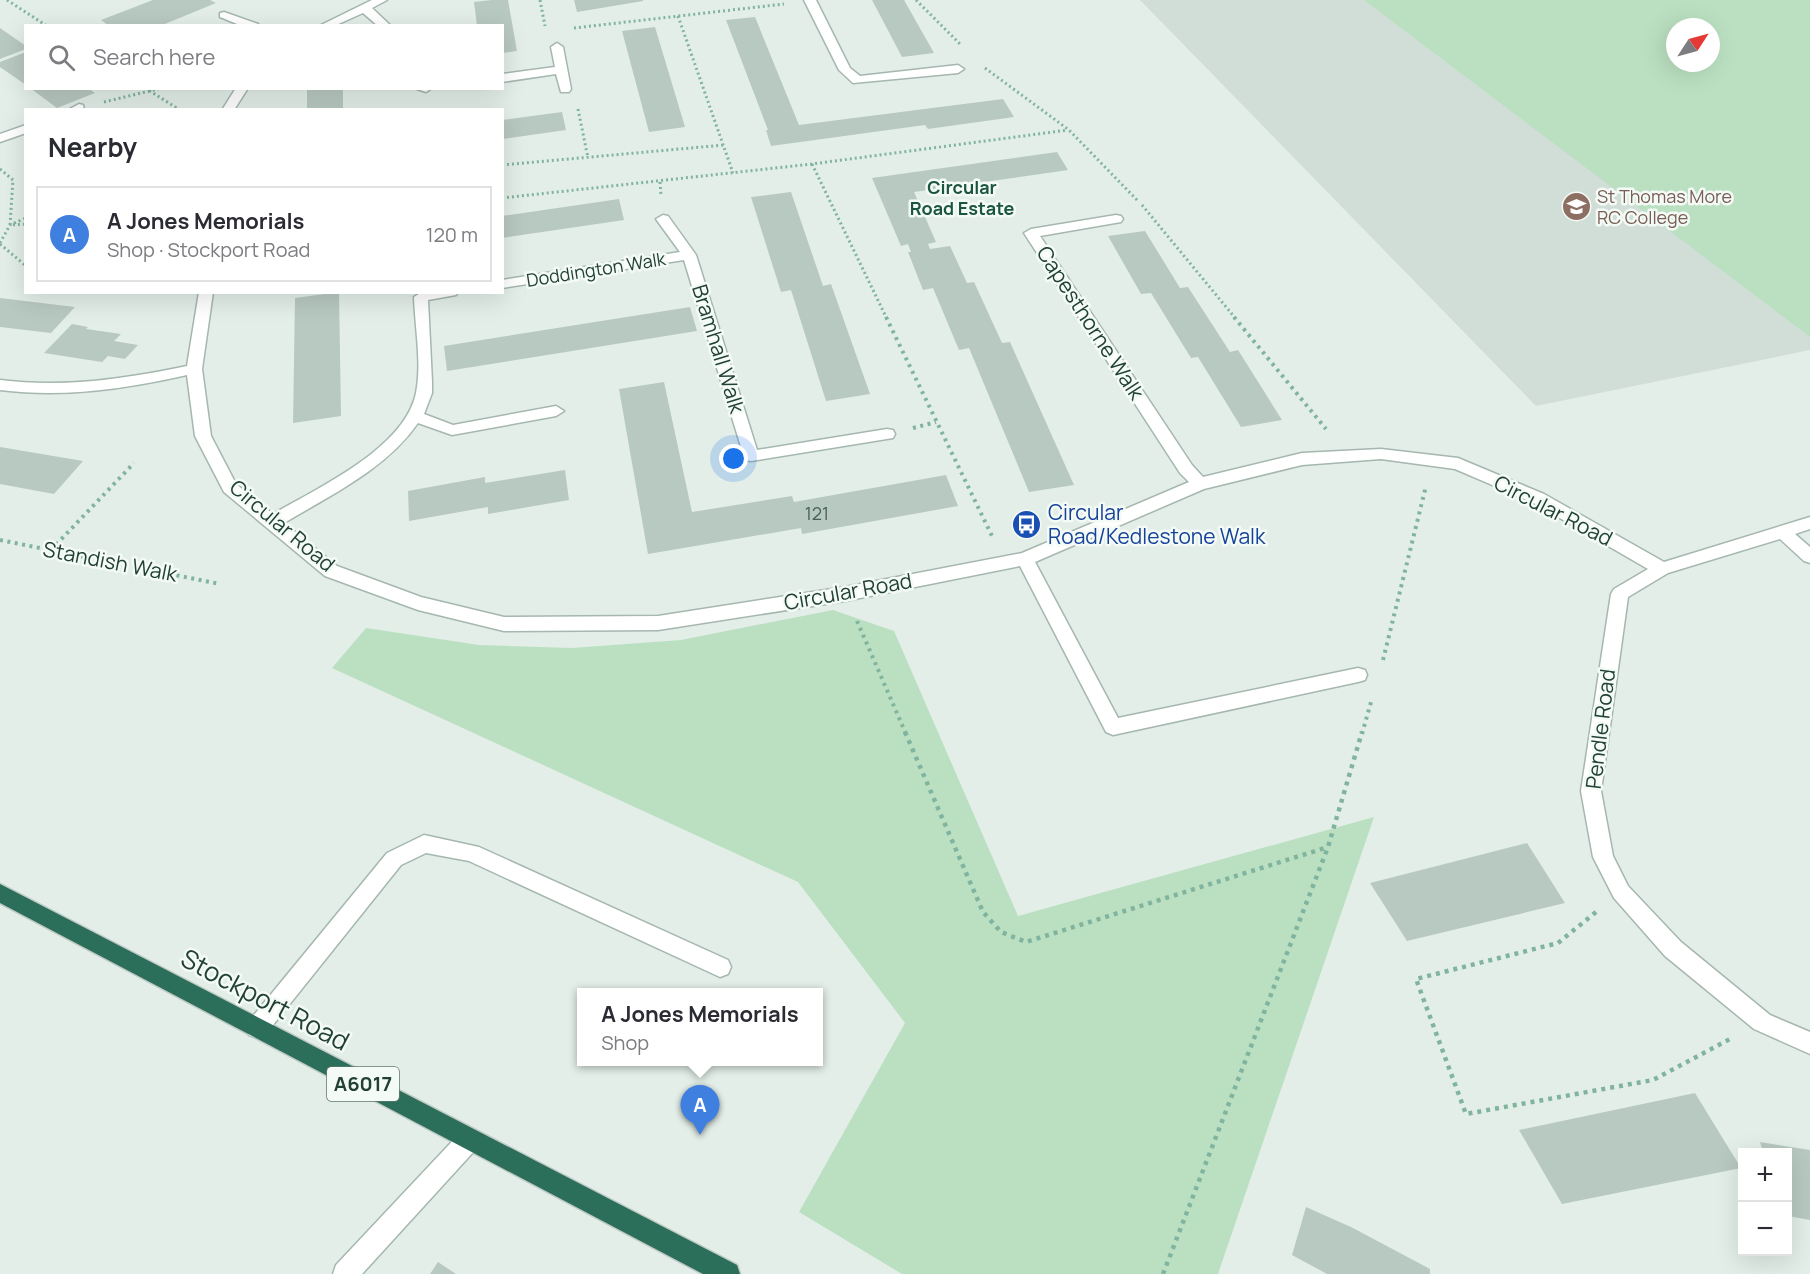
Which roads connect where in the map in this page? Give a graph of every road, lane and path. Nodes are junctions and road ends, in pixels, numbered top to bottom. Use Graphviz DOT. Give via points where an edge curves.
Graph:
graph roads {
  1 [pos="7,0"];
  2 [pos="381,0"];
  3 [pos="810,0"];
  4 [pos="363,8"];
  5 [pos="224,15"];
  6 [pos="678,16"];
  7 [pos="44,24"];
  8 [pos="249,24"];
  9 [pos="328,24"];
  10 [pos="383,24"];
  11 [pos="571,29"];
  12 [pos="557,47"];
  13 [pos="958,69"];
  14 [pos="561,70"];
  15 [pos="504,78"];
  16 [pos="565,89"];
  17 [pos="146,90"];
  18 [pos="241,90"];
  19 [pos="80,108"];
  20 [pos="177,108"];
  21 [pos="229,108"];
  22 [pos="24,130"];
  23 [pos="1069,130"];
  24 [pos="0,138"];
  25 [pos="724,145"];
  26 [pos="588,158"];
  27 [pos="812,164"];
  28 [pos="504,165"];
  29 [pos="0,169"];
  30 [pos="733,173"];
  31 [pos="504,198"];
  32 [pos="24,219"];
  33 [pos="663,219"];
  34 [pos="1116,219"];
  35 [pos="24,224"];
  36 [pos="10,225"];
  37 [pos="0,244"];
  38 [pos="689,255"];
  39 [pos="24,264"];
  40 [pos="504,284"];
  41 [pos="206,294"];
  42 [pos="439,294"];
  43 [pos="194,369"];
  44 [pos="0,385"];
  45 [pos="556,411"];
  46 [pos="416,417"];
  47 [pos="887,434"];
  48 [pos="134,463"];
  49 [pos="1428,477"];
  50 [pos="1200,484"];
  51 [pos="271,523"];
  52 [pos="1810,523"];
  53 [pos="1783,532"];
  54 [pos="0,540"];
  55 [pos="51,550"];
  56 [pos="1810,557"];
  57 [pos="1025,559"];
  58 [pos="1003,563"];
  59 [pos="1662,569"];
  60 [pos="220,584"];
  61 [pos="845,594"];
  62 [pos="1382,666"];
  63 [pos="1358,675"];
  64 [pos="1372,699"];
  65 [pos="1328,847"];
  66 [pos="1621,892"];
  67 [pos="0,893"];
  68 [pos="720,967"];
  69 [pos="1762,1022"];
  70 [pos="257,1028"];
  71 [pos="1810,1042"];
  72 [pos="469,1140"];
  73 [pos="345,1274"];
  74 [pos="728,1274"];
  75 [pos="1163,1274"];
  1 -- 7 [label="path"];
  2 -- 4 [label="street"];
  3 -- 6 [label="path"];
  3 -- 13 [label="street" via="845,70 857,80"];
  4 -- 9 [label="street"];
  4 -- 10 [label="street"];
  5 -- 8 [label="street"];
  6 -- 11 [label="path"];
  6 -- 25 [label="path"];
  12 -- 14 [label="street"];
  14 -- 15 [label="street"];
  14 -- 16 [label="street"];
  16 -- 26 [label="path" via="574,93"];
  17 -- 19 [label="path"];
  17 -- 20 [label="path"];
  18 -- 21 [label="street"];
  22 -- 24 [label="street"];
  23 -- 27 [label="path"];
  25 -- 26 [label="path"];
  25 -- 30 [label="path"];
  26 -- 28 [label="path"];
  27 -- 30 [label="path"];
  27 -- 58 [label="path"];
  29 -- 36 [label="path" via="13,180"];
  30 -- 31 [label="path"];
  32 -- 36 [label="path"];
  33 -- 38 [label="street, Bramhall Walk"];
  34 -- 50 [label="street, Capesthorne Walk" via="1030,233 1186,469"];
  35 -- 36 [label="path"];
  36 -- 37 [label="path"];
  37 -- 39 [label="path"];
  38 -- 40 [label="street, Doddington Walk"];
  38 -- 47 [label="street, Bramhall Walk" via="751,456"];
  41 -- 43 [label="street, Circular Road"];
  42 -- 46 [label="street" via="421,297 424,394"];
  43 -- 44 [label="street" via="91,386"];
  43 -- 51 [label="street, Circular Road" via="203,436 230,488"];
  45 -- 46 [label="street" via="452,430"];
  46 -- 51 [label="street" via="372,463"];
  48 -- 55 [label="path"];
  49 -- 62 [label="path"];
  50 -- 57 [label="street, Circular Road"];
  50 -- 59 [label="street, Circular Road" via="1302,459 1381,454 1458,465 1538,498"];
  51 -- 61 [label="street, Circular Road" via="331,571 418,603 504,624 658,623"];
  52 -- 53 [label="street, Pendle Road"];
  53 -- 56 [label="street"];
  53 -- 59 [label="street, Pendle Road"];
  54 -- 55 [label="path, Standish Walk"];
  55 -- 60 [label="path, Standish Walk"];
  57 -- 58 [label="street, Circular Road"];
  57 -- 63 [label="street" via="1113,727"];
  58 -- 61 [label="street, Circular Road"];
  59 -- 66 [label="street, Pendle Road" via="1620,594 1591,791 1603,857"];
  61 -- 65 [label="path" via="983,912 1001,932 1026,942"];
  64 -- 65 [label="path"];
  65 -- 75 [label="path"];
  66 -- 69 [label="street, Pendle Road" via="1673,949"];
  66 -- 69 [label="path" via="1558,943 1416,979 1466,1114 1653,1080"];
  67 -- 70 [label="highway, Stockport Road / A6017"];
  68 -- 70 [label="street" via="472,853 424,844 394,859"];
  69 -- 71 [label="street, Pendle Road"];
  70 -- 72 [label="highway, Stockport Road / A6017"];
  72 -- 73 [label="street"];
  72 -- 74 [label="highway, Stockport Road / A6017"];
}
